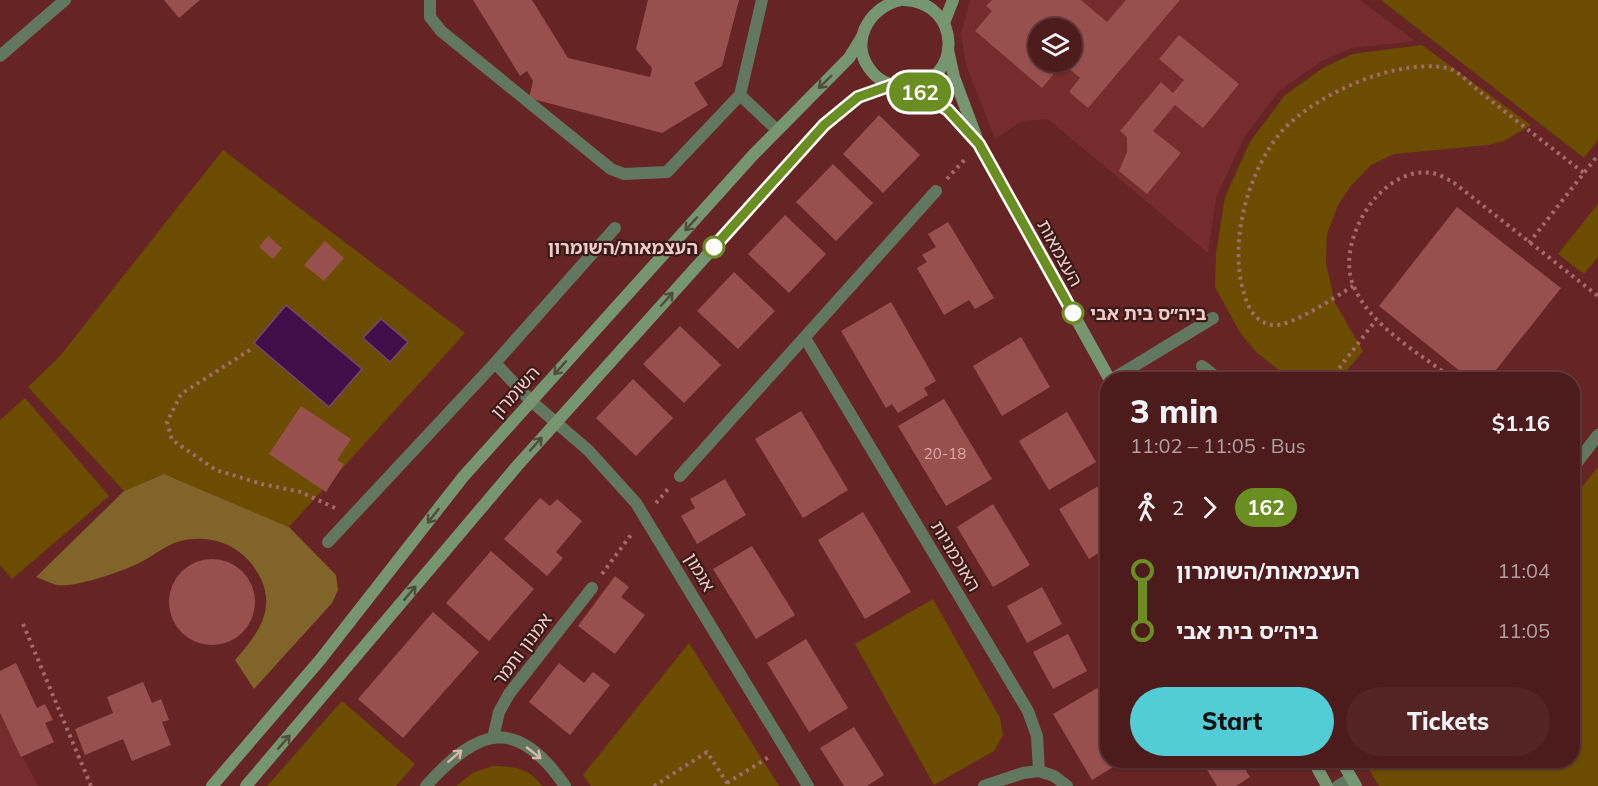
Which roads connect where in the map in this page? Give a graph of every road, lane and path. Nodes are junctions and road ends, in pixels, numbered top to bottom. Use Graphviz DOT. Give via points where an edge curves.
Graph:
graph roads {
  1 [pos="65,0"];
  2 [pos="430,0"];
  3 [pos="762,0"];
  4 [pos="899,0"];
  5 [pos="953,0"];
  6 [pos="944,23"];
  7 [pos="862,37"];
  8 [pos="948,50"];
  9 [pos="0,56"];
  10 [pos="892,85"];
  11 [pos="911,87"];
  12 [pos="740,95"];
  13 [pos="777,130"];
  14 [pos="979,144"];
  15 [pos="1598,155"];
  16 [pos="1584,173"];
  17 [pos="936,191"];
  18 [pos="615,228"];
  19 [pos="1528,243"];
  20 [pos="1353,286"];
  21 [pos="1598,296"];
  22 [pos="1213,318"];
  23 [pos="1376,320"];
  24 [pos="805,338"];
  25 [pos="250,350"];
  26 [pos="495,363"];
  27 [pos="1202,366"];
  28 [pos="1106,372"];
  29 [pos="1123,372"];
  30 [pos="1210,372"];
  31 [pos="1336,372"];
  32 [pos="1444,372"];
  33 [pos="531,401"];
  34 [pos="556,422"];
  35 [pos="1598,435"];
  36 [pos="1580,459"];
  37 [pos="680,476"];
  38 [pos="645,515"];
  39 [pos="352,516"];
  40 [pos="328,542"];
  41 [pos="592,588"];
  42 [pos="23,624"];
  43 [pos="493,738"];
  44 [pos="785,747"];
  45 [pos="1317,768"];
  46 [pos="1346,768"];
  47 [pos="1039,771"];
  48 [pos="1354,782"];
  49 [pos="728,785"];
  50 [pos="91,786"];
  51 [pos="212,786"];
  52 [pos="246,786"];
  53 [pos="426,786"];
  54 [pos="565,786"];
  55 [pos="654,786"];
  56 [pos="808,786"];
  57 [pos="984,786"];
  58 [pos="1067,786"];
  59 [pos="1327,786"];
  60 [pos="1338,786"];
  1 -- 9 [label="street"];
  2 -- 12 [label="street" via="430,17 441,31 611,169 624,174 667,172"];
  3 -- 12 [label="street"];
  4 -- 6 [label="street" via="926,4"];
  4 -- 7 [label="street" via="871,17"];
  5 -- 6 [label="street"];
  6 -- 8 [label="street"];
  7 -- 10 [label="street" via="868,66"];
  7 -- 13 [label="street, השומרון, one-way" via="849,58"];
  8 -- 11 [label="street" via="938,72"];
  8 -- 14 [label="street, העצמאות"];
  10 -- 11 [label="street"];
  34 -- 10 [label="street, one-way" via="824,125 858,97"];
  11 -- 14 [label="street, העצמאות" via="948,110"];
  12 -- 13 [label="street"];
  13 -- 33 [label="street, השומרון, one-way"];
  14 -- 17 [label="path"];
  14 -- 28 [label="street, העצמאות"];
  15 -- 16 [label="path"];
  16 -- 19 [label="path"];
  16 -- 20 [label="path" via="1449,68 1420,67 1380,74 1341,90 1307,109 1281,132 1261,165 1247,198 1238,237 1238,275 1249,310 1274,326 1290,322"];
  17 -- 24 [label="street"];
  18 -- 26 [label="street"];
  19 -- 20 [label="path" via="1453,182 1432,173 1415,174 1393,182 1368,206 1352,238 1348,267"];
  19 -- 21 [label="path"];
  20 -- 23 [label="path"];
  22 -- 29 [label="street"];
  23 -- 31 [label="path"];
  23 -- 32 [label="path"];
  24 -- 37 [label="street"];
  24 -- 47 [label="street, האוכמניות" via="1028,711 1037,736"];
  25 -- 39 [label="path" via="181,394 167,422 172,440 216,470 301,492"];
  26 -- 33 [label="street, אגמון"];
  26 -- 39 [label="street"];
  27 -- 30 [label="street"];
  33 -- 34 [label="street, אגמון"];
  33 -- 51 [label="street, השומרון, one-way" via="463,477 320,660"];
  34 -- 38 [label="street, אגמון" via="622,484"];
  52 -- 34 [label="street, one-way"];
  35 -- 36 [label="street"];
  37 -- 38 [label="path"];
  38 -- 41 [label="path"];
  38 -- 44 [label="street, אגמון"];
  39 -- 40 [label="street"];
  41 -- 43 [label="street, אמנון ותמר" via="509,694 499,712"];
  42 -- 50 [label="path"];
  53 -- 43 [label="street, one-way" via="459,751 475,741"];
  43 -- 54 [label="street, one-way" via="522,743"];
  44 -- 49 [label="path"];
  44 -- 56 [label="street, אגמון"];
  45 -- 59 [label="street"];
  46 -- 48 [label="street"];
  47 -- 57 [label="street"];
  47 -- 58 [label="street"];
  48 -- 60 [label="street"];
  49 -- 55 [label="path" via="707,752"];
}
